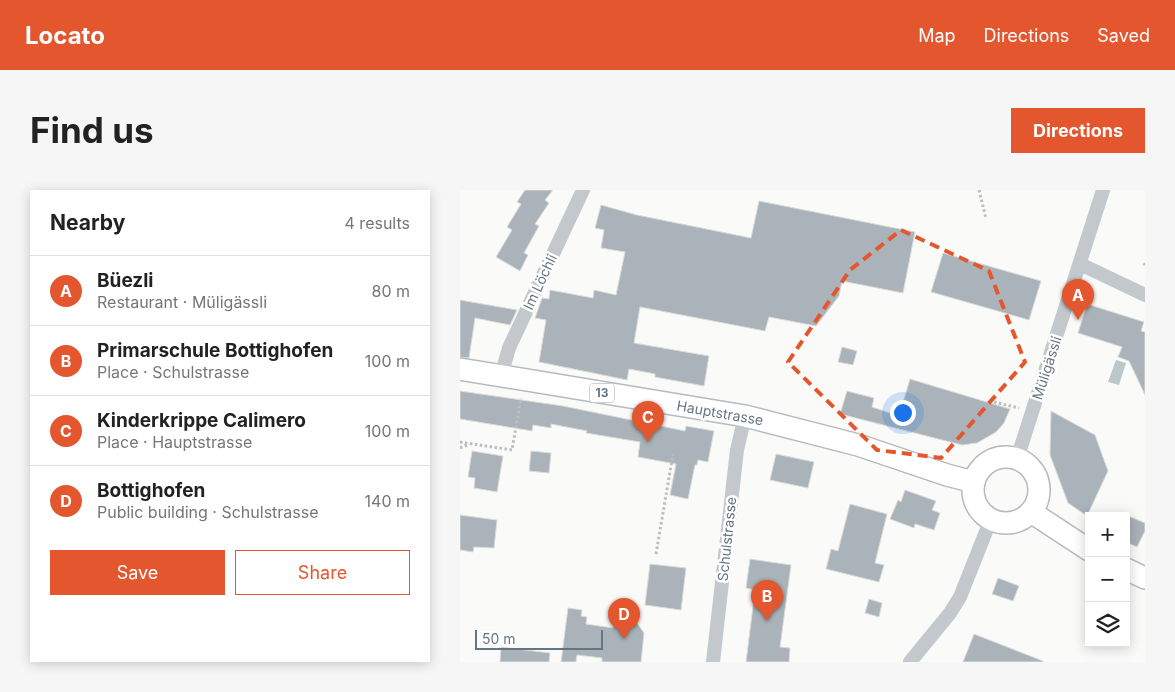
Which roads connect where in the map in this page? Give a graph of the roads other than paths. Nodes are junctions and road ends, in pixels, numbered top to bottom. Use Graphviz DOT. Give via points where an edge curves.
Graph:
graph roads {
  1 [pos="583,190"];
  2 [pos="1103,190"];
  3 [pos="1080,264"];
  4 [pos="1145,295"];
  5 [pos="460,369"];
  6 [pos="502,376"];
  7 [pos="744,416"];
  8 [pos="1017,459"];
  9 [pos="974,482"];
  10 [pos="1031,512"];
  11 [pos="991,519"];
  12 [pos="1085,547"];
  13 [pos="1130,571"];
  14 [pos="1145,578"];
  15 [pos="712,662"];
  16 [pos="910,662"];
  1 -- 6 [label="street, Im Löchli" via="509,348"];
  2 -- 3 [label="street, Müligässli"];
  3 -- 4 [label="street"];
  3 -- 8 [label="street, Müligässli"];
  5 -- 6 [label="main road, Hauptstrasse / 13"];
  6 -- 7 [label="main road, Hauptstrasse / 13"];
  7 -- 9 [label="main road, Hauptstrasse / 13" via="858,445"];
  7 -- 15 [label="street, Schulstrasse" via="737,450"];
  8 -- 9 [label="main road" via="995,459 986,464"];
  8 -- 10 [label="main road" via="1034,472 1038,482 1036,503"];
  9 -- 11 [label="main road" via="974,500"];
  10 -- 11 [label="main road" via="1008,523"];
  10 -- 12 [label="main road"];
  11 -- 16 [label="street" via="960,597"];
  13 -- 14 [label="main road"];
}
